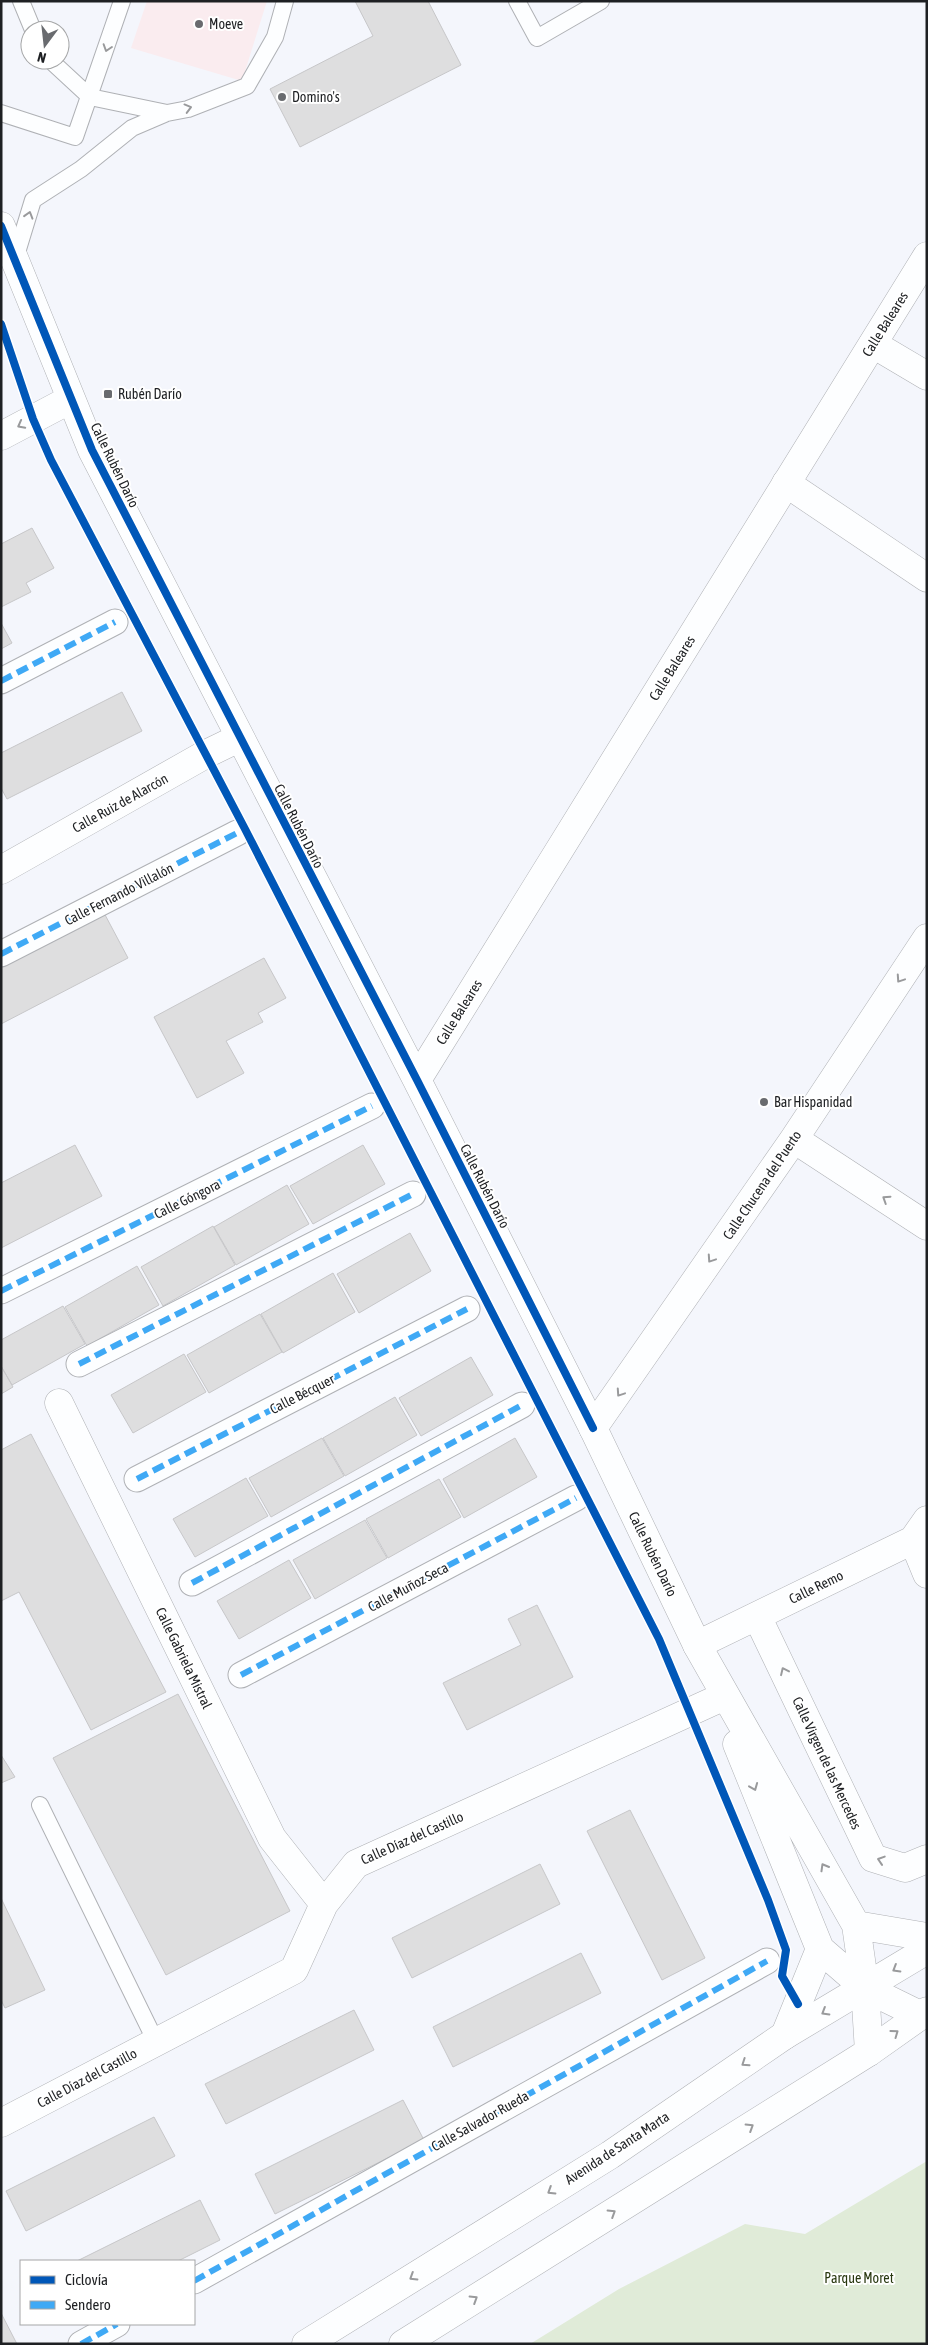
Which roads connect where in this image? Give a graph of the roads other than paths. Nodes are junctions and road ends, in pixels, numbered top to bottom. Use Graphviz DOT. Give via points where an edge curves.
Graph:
graph roads {
  1 [pos="21,1"];
  2 [pos="122,1"];
  3 [pos="285,1"];
  4 [pos="518,1"];
  5 [pos="602,1"];
  6 [pos="29,20"];
  7 [pos="61,70"];
  8 [pos="90,97"];
  9 [pos="1,113"];
  10 [pos="167,113"];
  11 [pos="1,226"];
  12 [pos="927,256"];
  13 [pos="14,261"];
  14 [pos="873,344"];
  15 [pos="927,376"];
  16 [pos="71,399"];
  17 [pos="1,436"];
  18 [pos="786,483"];
  19 [pos="927,578"];
  20 [pos="115,622"];
  21 [pos="1,681"];
  22 [pos="240,738"];
  23 [pos="237,833"];
  24 [pos="1,870"];
  25 [pos="927,938"];
  26 [pos="1,954"];
  27 [pos="417,1080"];
  28 [pos="372,1106"];
  29 [pos="794,1139"];
  30 [pos="413,1194"];
  31 [pos="927,1226"];
  32 [pos="1,1291"];
  33 [pos="468,1310"];
  34 [pos="79,1364"];
  35 [pos="59,1403"];
  36 [pos="522,1405"];
  37 [pos="593,1428"];
  38 [pos="138,1479"];
  39 [pos="576,1498"];
  40 [pos="920,1530"];
  41 [pos="927,1574"];
  42 [pos="192,1583"];
  43 [pos="757,1616"];
  44 [pos="697,1645"];
  45 [pos="241,1675"];
  46 [pos="718,1698"];
  47 [pos="40,1805"];
  48 [pos="927,1859"];
  49 [pos="324,1904"];
  50 [pos="856,1925"];
  51 [pos="927,1936"];
  52 [pos="820,1949"];
  53 [pos="927,1950"];
  54 [pos="767,1961"];
  55 [pos="865,1988"];
  56 [pos="924,2013"];
  57 [pos="786,2035"];
  58 [pos="156,2042"];
  59 [pos="869,2052"];
  60 [pos="1,2123"];
  61 [pos="195,2280"];
  62 [pos="115,2325"];
  63 [pos="81,2344"];
  64 [pos="306,2344"];
  65 [pos="403,2344"];
  1 -- 6 [label="lane"];
  2 -- 8 [label="lane, one-way"];
  10 -- 3 [label="lane, one-way" via="188,109 247,86 275,36"];
  4 -- 5 [label="lane" via="537,38"];
  7 -- 8 [label="lane"];
  8 -- 9 [label="lane" via="75,137"];
  8 -- 10 [label="lane"];
  13 -- 10 [label="lane, one-way" via="33,200 81,169 132,128"];
  11 -- 13 [label="street, Calle Rubén Darío"];
  12 -- 14 [label="street, Calle Baleares"];
  13 -- 16 [label="street, Calle Rubén Darío"];
  14 -- 15 [label="street"];
  14 -- 18 [label="street, Calle Baleares"];
  16 -- 17 [label="street, one-way"];
  16 -- 22 [label="street, Calle Rubén Darío" via="92,450"];
  18 -- 19 [label="street"];
  18 -- 27 [label="street, Calle Baleares"];
  20 -- 21 [label="street"];
  22 -- 24 [label="street, Calle Ruiz de Alarcón"];
  22 -- 27 [label="street, Calle Rubén Darío"];
  23 -- 26 [label="street, Calle Fernando Villalón"];
  25 -- 29 [label="street, Calle Chucena del Puerto, one-way"];
  27 -- 37 [label="street, Calle Rubén Darío"];
  28 -- 32 [label="street, Calle Góngora"];
  31 -- 29 [label="street, one-way"];
  29 -- 37 [label="street, Calle Chucena del Puerto, one-way"];
  30 -- 34 [label="street"];
  33 -- 38 [label="street, Calle Bécquer"];
  35 -- 49 [label="street, Calle Gabriela Mistral" via="272,1838"];
  36 -- 42 [label="street"];
  37 -- 44 [label="street, Calle Rubén Darío"];
  39 -- 45 [label="street, Calle Muñoz Seca"];
  40 -- 41 [label="street"];
  40 -- 43 [label="street, Calle Remo"];
  43 -- 44 [label="street, Calle Remo"];
  48 -- 43 [label="street, Calle Virgen de las Mercedes, one-way" via="905,1868 873,1858"];
  44 -- 46 [label="street, Calle Rubén Darío"];
  50 -- 44 [label="street, Calle Rubén Darío, one-way"];
  46 -- 49 [label="street, Calle Díaz del Castillo" via="356,1864"];
  46 -- 52 [label="street, Calle Rubén Darío, one-way"];
  47 -- 58 [label="lane"];
  49 -- 58 [label="street, Calle Díaz del Castillo" via="294,1970"];
  50 -- 51 [label="street"];
  50 -- 55 [label="street, Calle Rubén Darío"];
  52 -- 55 [label="street, Calle Rubén Darío"];
  52 -- 57 [label="street"];
  53 -- 55 [label="street, Avenida de Santa Marta, one-way"];
  54 -- 61 [label="street, Calle Salvador Rueda"];
  55 -- 56 [label="street, Calle Rubén Darío"];
  55 -- 57 [label="street, Avenida de Santa Marta, one-way"];
  55 -- 59 [label="street, Calle Rubén Darío"];
  59 -- 56 [label="street, one-way"];
  57 -- 64 [label="street, Avenida de Santa Marta, one-way" via="610,2155"];
  58 -- 60 [label="street, Calle Díaz del Castillo"];
  65 -- 59 [label="street, one-way"];
  62 -- 63 [label="street"];
}
